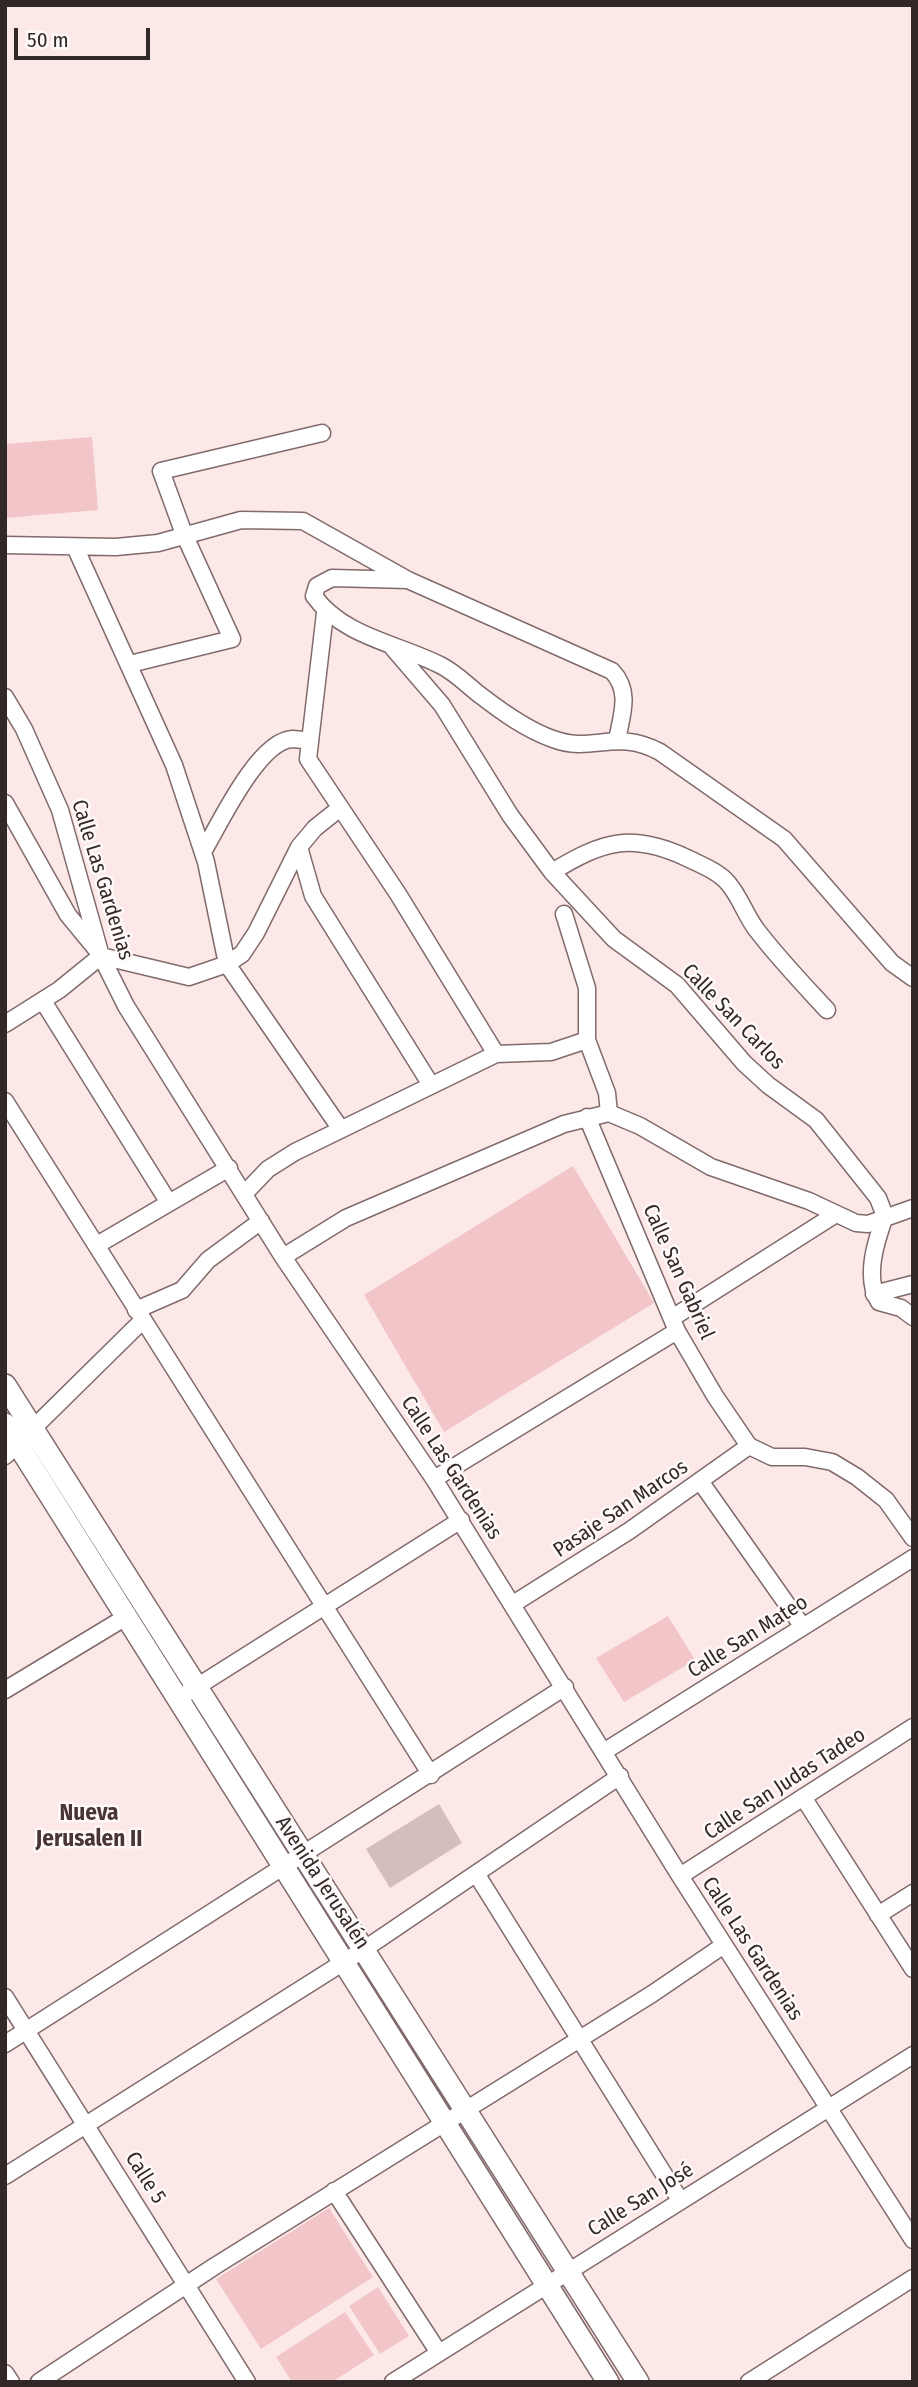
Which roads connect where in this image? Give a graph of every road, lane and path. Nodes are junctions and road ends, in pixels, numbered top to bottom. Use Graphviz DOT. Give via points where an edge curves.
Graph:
graph roads {
  1 [pos="322,433"];
  2 [pos="184,534"];
  3 [pos="5,545"];
  4 [pos="76,548"];
  5 [pos="408,580"];
  6 [pos="325,613"];
  7 [pos="393,648"];
  8 [pos="130,664"];
  9 [pos="5,696"];
  10 [pos="617,740"];
  11 [pos="308,741"];
  12 [pos="5,803"];
  13 [pos="340,808"];
  14 [pos="299,847"];
  15 [pos="203,852"];
  16 [pos="552,872"];
  17 [pos="564,914"];
  18 [pos="101,956"];
  19 [pos="227,964"];
  20 [pos="913,978"];
  21 [pos="43,1000"];
  22 [pos="827,1010"];
  23 [pos="5,1024"];
  24 [pos="587,1040"];
  25 [pos="496,1054"];
  26 [pos="431,1084"];
  27 [pos="5,1101"];
  28 [pos="609,1114"];
  29 [pos="587,1117"];
  30 [pos="340,1128"];
  31 [pos="229,1168"];
  32 [pos="245,1193"];
  33 [pos="169,1203"];
  34 [pos="913,1208"];
  35 [pos="836,1214"];
  36 [pos="885,1216"];
  37 [pos="261,1221"];
  38 [pos="97,1245"];
  39 [pos="283,1257"];
  40 [pos="913,1284"];
  41 [pos="874,1294"];
  42 [pos="139,1315"];
  43 [pos="913,1317"];
  44 [pos="674,1324"];
  45 [pos="5,1385"];
  46 [pos="5,1424"];
  47 [pos="34,1429"];
  48 [pos="750,1446"];
  49 [pos="12,1450"];
  50 [pos="434,1479"];
  51 [pos="701,1481"];
  52 [pos="461,1520"];
  53 [pos="913,1538"];
  54 [pos="913,1559"];
  55 [pos="513,1604"];
  56 [pos="324,1606"];
  57 [pos="126,1617"];
  58 [pos="803,1627"];
  59 [pos="197,1686"];
  60 [pos="565,1687"];
  61 [pos="5,1690"];
  62 [pos="177,1699"];
  63 [pos="913,1727"];
  64 [pos="605,1751"];
  65 [pos="431,1775"];
  66 [pos="620,1776"];
  67 [pos="803,1797"];
  68 [pos="304,1856"];
  69 [pos="285,1868"];
  70 [pos="477,1875"];
  71 [pos="680,1876"];
  72 [pos="913,1893"];
  73 [pos="878,1915"];
  74 [pos="724,1945"];
  75 [pos="366,1948"];
  76 [pos="345,1962"];
  77 [pos="913,1969"];
  78 [pos="5,1997"];
  79 [pos="27,2031"];
  80 [pos="578,2038"];
  81 [pos="5,2044"];
  82 [pos="913,2055"];
  83 [pos="467,2108"];
  84 [pos="829,2108"];
  85 [pos="444,2122"];
  86 [pos="88,2125"];
  87 [pos="5,2176"];
  88 [pos="334,2191"];
  89 [pos="680,2200"];
  90 [pos="913,2240"];
  91 [pos="567,2271"];
  92 [pos="913,2278"];
  93 [pos="546,2284"];
  94 [pos="187,2287"];
  95 [pos="439,2353"];
  96 [pos="5,2373"];
  97 [pos="11,2382"];
  98 [pos="39,2382"];
  99 [pos="247,2382"];
  100 [pos="393,2382"];
  101 [pos="608,2382"];
  102 [pos="638,2382"];
  103 [pos="749,2382"];
  1 -- 2 [label="street" via="161,471"];
  2 -- 4 [label="street" via="158,543"];
  2 -- 5 [label="street" via="241,520 303,521"];
  2 -- 8 [label="street" via="232,639"];
  3 -- 4 [label="street"];
  4 -- 8 [label="street"];
  5 -- 6 [label="street" via="332,578 317,586 314,596"];
  5 -- 10 [label="street" via="612,671 623,682 625,692"];
  6 -- 7 [label="street"];
  6 -- 11 [label="street"];
  7 -- 10 [label="street" via="442,666 509,716 552,739 576,746"];
  7 -- 16 [label="street, Calle San Carlos" via="442,705 510,815"];
  8 -- 15 [label="street" via="174,765"];
  9 -- 18 [label="street, Calle Las Gardenias" via="60,810"];
  10 -- 20 [label="street" via="641,742 660,752 784,839 892,963"];
  11 -- 13 [label="street" via="308,759"];
  11 -- 15 [label="street" via="290,739 270,750 250,772"];
  12 -- 18 [label="street" via="68,915"];
  13 -- 14 [label="street"];
  13 -- 25 [label="street"];
  14 -- 19 [label="street" via="256,933 242,954"];
  14 -- 26 [label="street" via="313,896"];
  15 -- 19 [label="street"];
  16 -- 22 [label="street" via="609,843 626,841 650,843 714,871 727,880 777,956"];
  16 -- 36 [label="street, Calle San Carlos" via="614,939 677,985 744,1063 816,1119 877,1198"];
  17 -- 24 [label="street" via="587,988"];
  18 -- 19 [label="street" via="189,977"];
  18 -- 21 [label="street"];
  18 -- 31 [label="street, Calle Las Gardenias" via="125,1006"];
  19 -- 30 [label="street"];
  21 -- 23 [label="street"];
  21 -- 33 [label="street"];
  24 -- 25 [label="street" via="551,1052"];
  24 -- 28 [label="street" via="607,1093"];
  25 -- 26 [label="street"];
  26 -- 30 [label="street"];
  27 -- 38 [label="street"];
  28 -- 29 [label="street"];
  28 -- 35 [label="street" via="640,1126 711,1167 809,1200"];
  29 -- 39 [label="street" via="346,1218"];
  29 -- 44 [label="street, Calle San Gabriel"];
  30 -- 32 [label="street" via="268,1169"];
  31 -- 32 [label="street, Calle Las Gardenias"];
  31 -- 33 [label="street"];
  32 -- 37 [label="street, Calle Las Gardenias"];
  33 -- 38 [label="street"];
  34 -- 36 [label="street"];
  35 -- 36 [label="street" via="867,1224"];
  35 -- 44 [label="street"];
  36 -- 41 [label="street" via="875,1242"];
  37 -- 39 [label="street, Calle Las Gardenias"];
  37 -- 42 [label="street" via="208,1260 183,1290"];
  38 -- 42 [label="street"];
  39 -- 50 [label="street, Calle Las Gardenias"];
  40 -- 41 [label="street"];
  41 -- 43 [label="street" via="879,1302"];
  42 -- 47 [label="street"];
  42 -- 56 [label="street"];
  44 -- 48 [label="street, Calle San Gabriel"];
  44 -- 50 [label="street"];
  45 -- 47 [label="street, Avenida Jerusalén"];
  46 -- 49 [label="street, Avenida Jerusalén"];
  47 -- 49 [label="street"];
  47 -- 59 [label="street, Avenida Jerusalén"];
  48 -- 51 [label="street, Pasaje San Marcos"];
  48 -- 53 [label="street" via="772,1457 832,1462 857,1476 886,1500"];
  49 -- 57 [label="street, Avenida Jerusalén"];
  50 -- 52 [label="street, Calle Las Gardenias"];
  51 -- 55 [label="street, Pasaje San Marcos"];
  51 -- 58 [label="street"];
  52 -- 55 [label="street, Calle Las Gardenias"];
  52 -- 56 [label="street"];
  54 -- 58 [label="street, Calle San Mateo"];
  55 -- 60 [label="street, Calle Las Gardenias"];
  56 -- 59 [label="street"];
  56 -- 65 [label="street"];
  57 -- 61 [label="street"];
  57 -- 62 [label="street, Avenida Jerusalén"];
  58 -- 64 [label="street, Calle San Mateo"];
  59 -- 62 [label="street"];
  59 -- 68 [label="street, Avenida Jerusalén"];
  60 -- 64 [label="street, Calle Las Gardenias"];
  60 -- 65 [label="street"];
  62 -- 69 [label="street, Avenida Jerusalén"];
  63 -- 67 [label="street, Calle San Judas Tadeo"];
  64 -- 66 [label="street, Calle Las Gardenias"];
  65 -- 68 [label="street"];
  66 -- 70 [label="street"];
  66 -- 71 [label="street, Calle Las Gardenias"];
  67 -- 71 [label="street, Calle San Judas Tadeo"];
  67 -- 73 [label="street"];
  68 -- 69 [label="street"];
  68 -- 75 [label="street, Avenida Jerusalén"];
  69 -- 76 [label="street, Avenida Jerusalén"];
  69 -- 79 [label="street"];
  70 -- 75 [label="street"];
  70 -- 80 [label="street"];
  71 -- 74 [label="street, Calle Las Gardenias"];
  72 -- 73 [label="street"];
  73 -- 77 [label="street"];
  74 -- 80 [label="street"];
  74 -- 84 [label="street, Calle Las Gardenias"];
  75 -- 76 [label="street"];
  75 -- 83 [label="street, Avenida Jerusalén"];
  76 -- 85 [label="street, Avenida Jerusalén"];
  76 -- 86 [label="street"];
  78 -- 79 [label="street, Calle 5"];
  79 -- 81 [label="street"];
  79 -- 86 [label="street, Calle 5"];
  80 -- 83 [label="street"];
  80 -- 89 [label="street"];
  82 -- 84 [label="street, Calle San José"];
  83 -- 85 [label="street"];
  83 -- 91 [label="street, Avenida Jerusalén"];
  84 -- 89 [label="street, Calle San José"];
  84 -- 90 [label="street, Calle Las Gardenias"];
  85 -- 88 [label="street"];
  85 -- 93 [label="street, Avenida Jerusalén"];
  86 -- 87 [label="street"];
  86 -- 94 [label="street, Calle 5"];
  88 -- 94 [label="street"];
  88 -- 95 [label="street"];
  89 -- 91 [label="street, Calle San José"];
  91 -- 93 [label="street, Calle San José"];
  91 -- 102 [label="street, Avenida Jerusalén"];
  92 -- 103 [label="street"];
  93 -- 95 [label="street, Calle San José"];
  93 -- 101 [label="street, Avenida Jerusalén"];
  94 -- 98 [label="street"];
  94 -- 99 [label="street, Calle 5"];
  95 -- 100 [label="street, Calle San José"];
  96 -- 97 [label="street"];
}
